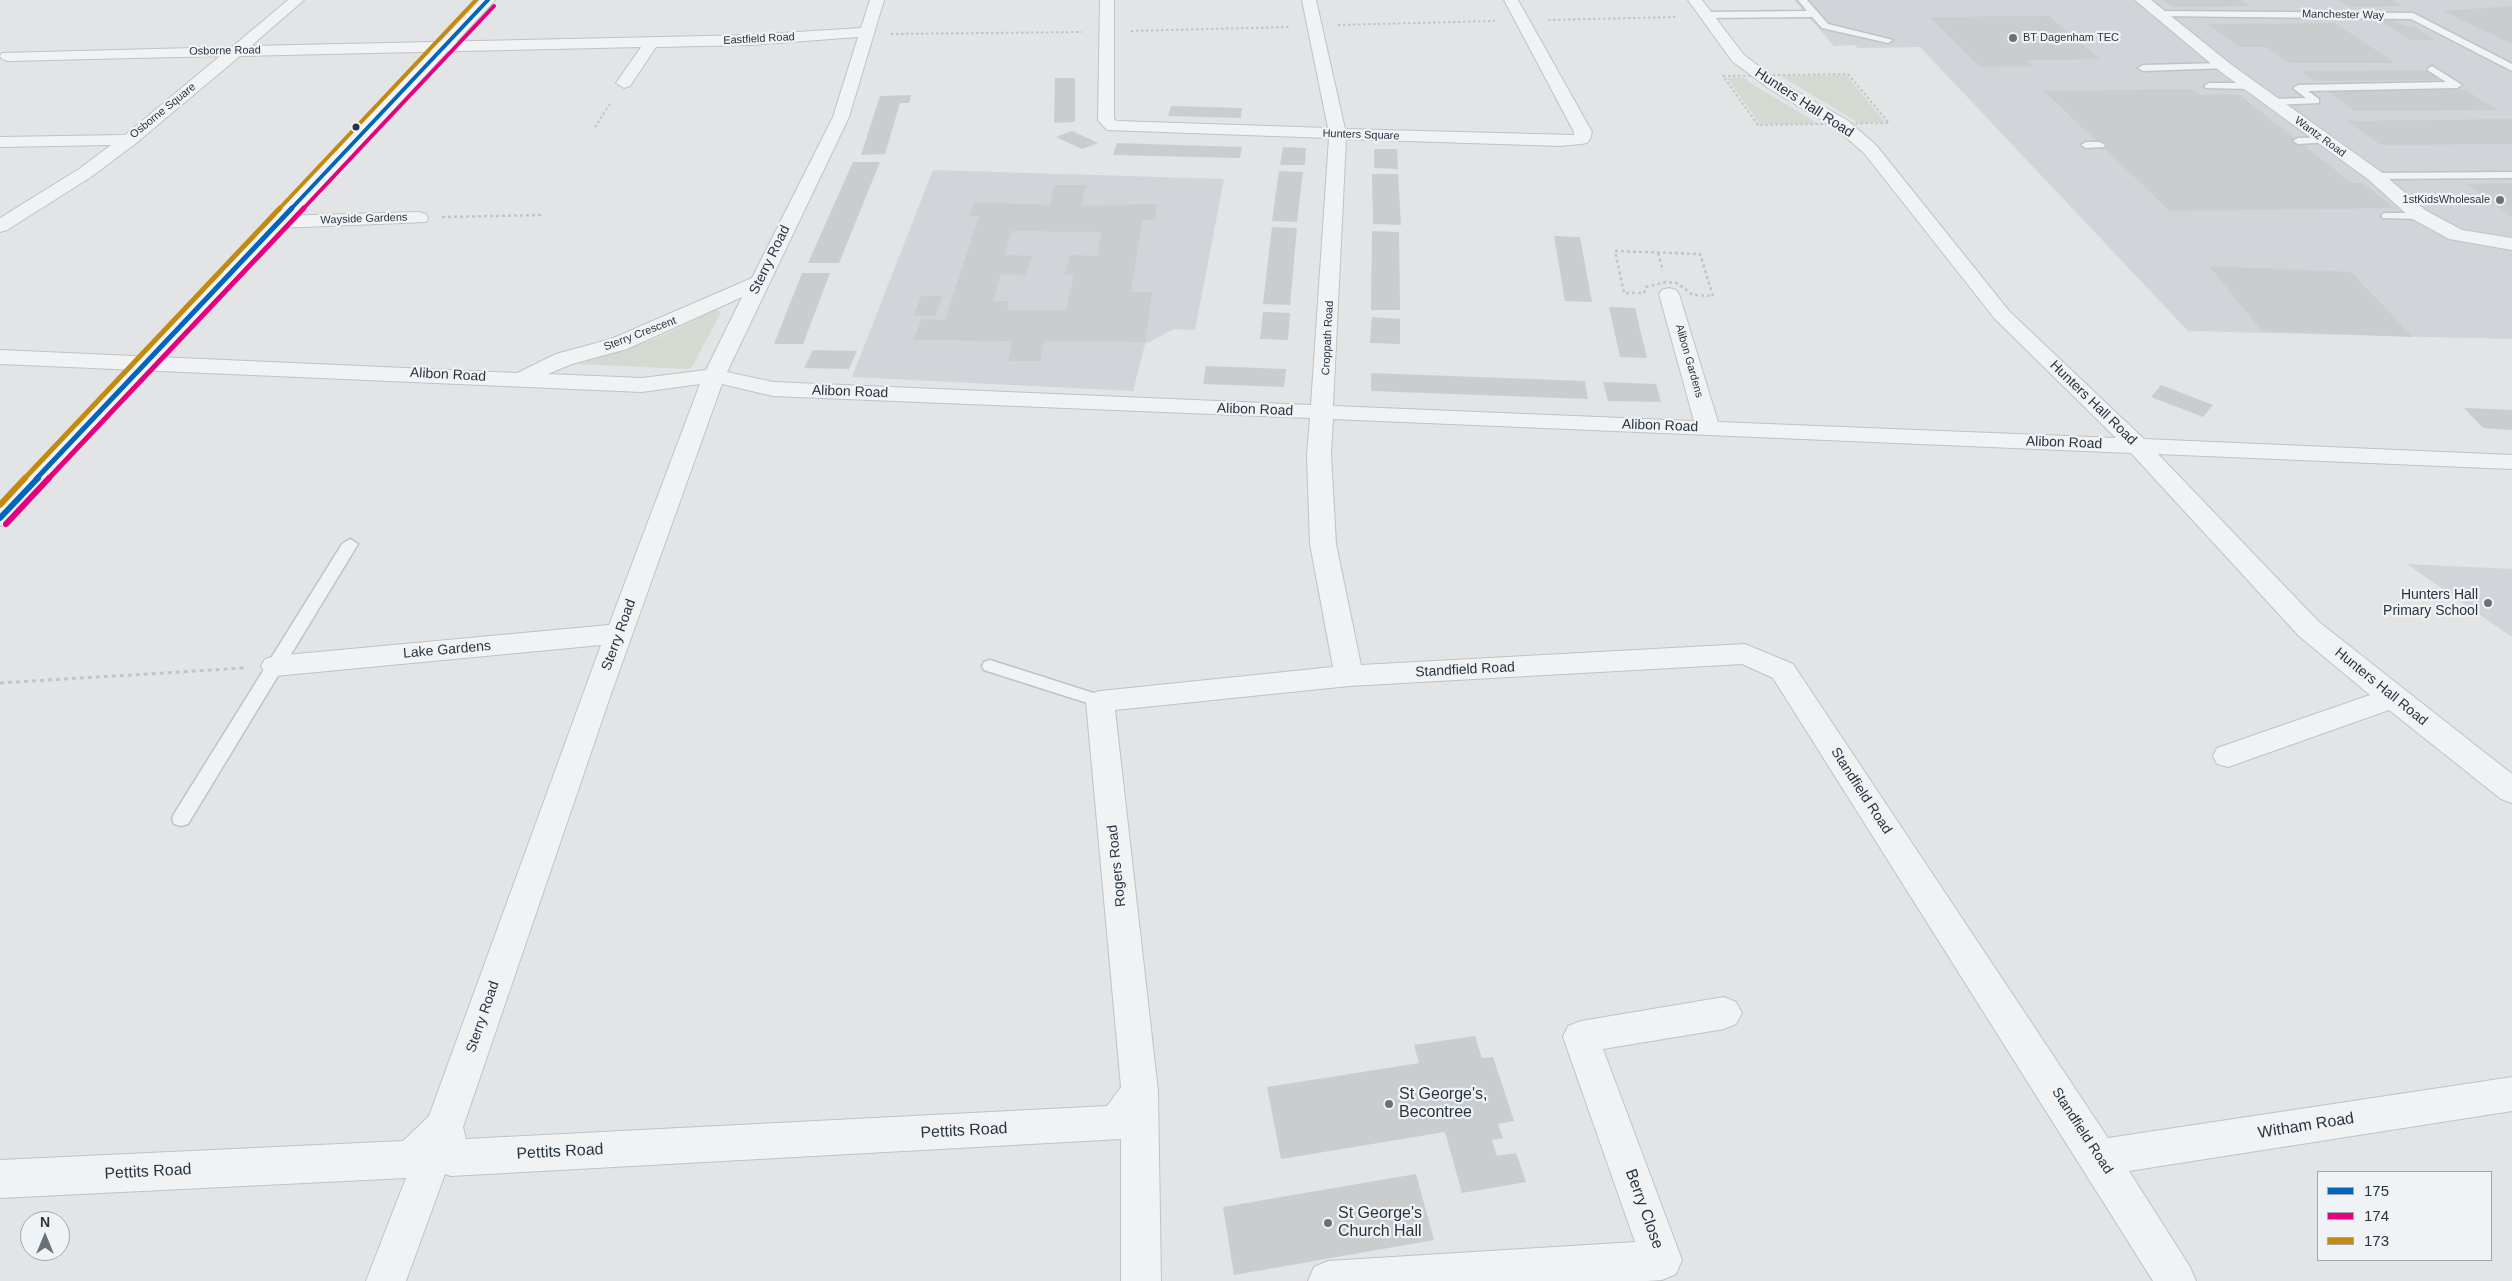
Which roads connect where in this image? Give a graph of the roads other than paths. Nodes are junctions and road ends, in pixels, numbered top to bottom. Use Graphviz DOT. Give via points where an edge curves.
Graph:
graph roads {
  1 [pos="297,0"];
  2 [pos="488,0"];
  3 [pos="876,0"];
  4 [pos="1107,0"];
  5 [pos="1309,0"];
  6 [pos="1511,0"];
  7 [pos="1802,0"];
  8 [pos="2142,0"];
  9 [pos="2290,5"];
  10 [pos="1703,10"];
  11 [pos="1814,14"];
  12 [pos="2160,14"];
  13 [pos="2303,14"];
  14 [pos="865,33"];
  15 [pos="1888,40"];
  16 [pos="651,43"];
  17 [pos="443,47"];
  18 [pos="235,51"];
  19 [pos="8,56"];
  20 [pos="2224,66"];
  21 [pos="2143,68"];
  22 [pos="2512,68"];
  23 [pos="2432,69"];
  24 [pos="624,82"];
  25 [pos="2209,86"];
  26 [pos="2250,86"];
  27 [pos="2272,102"];
  28 [pos="1338,134"];
  29 [pos="129,140"];
  30 [pos="2326,140"];
  31 [pos="2298,141"];
  32 [pos="0,142"];
  33 [pos="2086,145"];
  34 [pos="2100,145"];
  35 [pos="2512,175"];
  36 [pos="2375,176"];
  37 [pos="2386,216"];
  38 [pos="2422,216"];
  39 [pos="419,218"];
  40 [pos="278,222"];
  41 [pos="0,226"];
  42 [pos="2512,244"];
  43 [pos="758,283"];
  44 [pos="1668,288"];
  45 [pos="0,357"];
  46 [pos="146,363"];
  47 [pos="714,376"];
  48 [pos="520,379"];
  49 [pos="1323,412"];
  50 [pos="1708,428"];
  51 [pos="2137,446"];
  52 [pos="2512,462"];
  53 [pos="0,518"];
  54 [pos="350,544"];
  55 [pos="619,634"];
  56 [pos="275,666"];
  57 [pos="990,666"];
  58 [pos="1348,676"];
  59 [pos="2393,698"];
  60 [pos="1100,701"];
  61 [pos="2228,756"];
  62 [pos="2512,791"];
  63 [pos="181,819"];
  64 [pos="1724,1013"];
  65 [pos="1140,1091"];
  66 [pos="2512,1094"];
  67 [pos="444,1127"];
  68 [pos="2099,1158"];
  69 [pos="0,1179"];
  70 [pos="386,1281"];
  71 [pos="1141,1281"];
  72 [pos="1328,1281"];
  73 [pos="2176,1281"];
  1 -- 18 [label="street, Osborne Square"];
  2 -- 17 [label="main road"];
  3 -- 14 [label="street, Sterry Road"];
  4 -- 28 [label="street, Hunters Square" via="1106,120 1113,126"];
  5 -- 28 [label="street, Croppath Road"];
  6 -- 28 [label="street, Hunters Square" via="1583,132 1581,139"];
  7 -- 11 [label="lane"];
  8 -- 12 [label="street, Wantz Road"];
  9 -- 13 [label="lane"];
  10 -- 11 [label="lane"];
  10 -- 51 [label="street, Hunters Hall Road" via="1738,58 1774,85 1841,124 1870,149 2002,315"];
  11 -- 15 [label="lane" via="1825,26"];
  12 -- 13 [label="lane, Manchester Way"];
  12 -- 20 [label="street, Wantz Road"];
  13 -- 22 [label="lane, Manchester Way" via="2413,16"];
  14 -- 16 [label="street, Eastfield Road"];
  14 -- 43 [label="street, Sterry Road" via="841,117"];
  16 -- 17 [label="street, Eastfield Road"];
  16 -- 24 [label="street"];
  17 -- 18 [label="street, Osborne Road"];
  17 -- 40 [label="main road"];
  18 -- 19 [label="street, Osborne Road"];
  18 -- 29 [label="street, Osborne Square"];
  20 -- 21 [label="lane"];
  20 -- 26 [label="street, Wantz Road"];
  23 -- 27 [label="lane" via="2457,85 2298,88 2316,101"];
  25 -- 26 [label="lane"];
  26 -- 27 [label="street, Wantz Road"];
  27 -- 30 [label="street, Wantz Road"];
  28 -- 49 [label="street, Croppath Road"];
  29 -- 32 [label="street, Osborne Square"];
  29 -- 41 [label="street" via="85,173"];
  30 -- 31 [label="lane"];
  30 -- 36 [label="street, Wantz Road"];
  33 -- 34 [label="lane"];
  35 -- 36 [label="lane"];
  36 -- 38 [label="street, Wantz Road"];
  37 -- 38 [label="lane"];
  38 -- 42 [label="street, Wantz Road" via="2456,235"];
  39 -- 40 [label="street, Wayside Gardens"];
  40 -- 46 [label="main road"];
  43 -- 47 [label="street, Sterry Road"];
  43 -- 48 [label="street, Sterry Crescent" via="619,344 564,360"];
  44 -- 50 [label="street, Alibon Gardens"];
  45 -- 46 [label="street, Alibon Road"];
  46 -- 48 [label="street, Alibon Road"];
  46 -- 53 [label="main road"];
  47 -- 48 [label="street, Alibon Road" via="642,384"];
  47 -- 49 [label="street, Alibon Road" via="773,389"];
  47 -- 55 [label="street, Sterry Road"];
  49 -- 50 [label="street, Alibon Road"];
  49 -- 58 [label="street, Croppath Road" via="1319,455 1323,544"];
  50 -- 51 [label="street, Alibon Road"];
  51 -- 52 [label="street, Alibon Road"];
  51 -- 59 [label="street, Hunters Hall Road" via="2309,628"];
  54 -- 56 [label="lane"];
  55 -- 56 [label="street, Lake Gardens"];
  55 -- 67 [label="street, Sterry Road"];
  56 -- 63 [label="lane"];
  57 -- 60 [label="lane"];
  58 -- 60 [label="street"];
  58 -- 68 [label="street, Standfield Road" via="1745,654 1783,671"];
  59 -- 61 [label="street"];
  59 -- 62 [label="street, Hunters Hall Road"];
  60 -- 65 [label="street, Rogers Road"];
  64 -- 72 [label="street, Berry Close" via="1581,1037 1662,1260"];
  65 -- 67 [label="street, Pettits Road" via="1117,1123 451,1158"];
  65 -- 71 [label="street, Rogers Road"];
  66 -- 68 [label="street, Witham Road"];
  67 -- 69 [label="street, Pettits Road" via="411,1159"];
  67 -- 70 [label="street, Sterry Road"];
  68 -- 73 [label="street, Standfield Road"];
}
